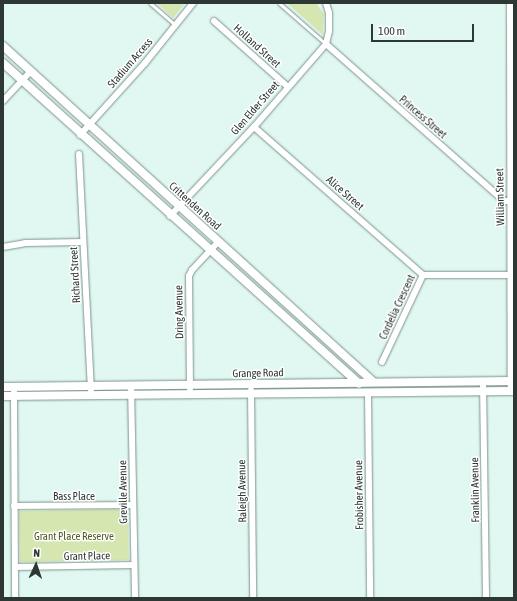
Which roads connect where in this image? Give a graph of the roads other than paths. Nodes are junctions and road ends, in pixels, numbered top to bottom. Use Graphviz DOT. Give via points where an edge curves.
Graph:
graph roads {
  1 [pos="150,3"];
  2 [pos="193,3"];
  3 [pos="279,3"];
  4 [pos="326,3"];
  5 [pos="510,3"];
  6 [pos="214,21"];
  7 [pos="175,25"];
  8 [pos="326,44"];
  9 [pos="3,46"];
  10 [pos="3,63"];
  11 [pos="31,71"];
  12 [pos="22,81"];
  13 [pos="287,86"];
  14 [pos="3,101"];
  15 [pos="90,124"];
  16 [pos="254,127"];
  17 [pos="80,135"];
  18 [pos="79,154"];
  19 [pos="510,201"];
  20 [pos="180,206"];
  21 [pos="170,216"];
  22 [pos="84,242"];
  23 [pos="218,242"];
  24 [pos="3,247"];
  25 [pos="209,251"];
  26 [pos="512,257"];
  27 [pos="423,275"];
  28 [pos="511,275"];
  29 [pos="382,362"];
  30 [pos="341,367"];
  31 [pos="512,381"];
  32 [pos="332,382"];
  33 [pos="358,382"];
  34 [pos="372,382"];
  35 [pos="483,382"];
  36 [pos="190,384"];
  37 [pos="251,384"];
  38 [pos="131,385"];
  39 [pos="14,386"];
  40 [pos="91,386"];
  41 [pos="3,387"];
  42 [pos="483,391"];
  43 [pos="513,391"];
  44 [pos="368,393"];
  45 [pos="190,394"];
  46 [pos="251,394"];
  47 [pos="91,395"];
  48 [pos="131,395"];
  49 [pos="3,396"];
  50 [pos="14,396"];
  51 [pos="133,505"];
  52 [pos="14,506"];
  53 [pos="134,565"];
  54 [pos="15,567"];
  55 [pos="15,598"];
  56 [pos="135,598"];
  57 [pos="253,598"];
  58 [pos="370,598"];
  59 [pos="486,598"];
  1 -- 7 [label="lane"];
  2 -- 7 [label="street, Stadium Access"];
  3 -- 8 [label="lane"];
  4 -- 8 [label="street" via="329,31"];
  5 -- 19 [label="street, William Street"];
  6 -- 13 [label="street, Holland Street"];
  7 -- 15 [label="street, Stadium Access"];
  8 -- 13 [label="street, Glen Elder Street"];
  8 -- 19 [label="street, Princess Street" via="504,201"];
  9 -- 11 [label="main road, Crittenden Road"];
  10 -- 12 [label="main road"];
  11 -- 12 [label="street"];
  11 -- 15 [label="main road, Crittenden Road"];
  12 -- 14 [label="street"];
  12 -- 17 [label="main road"];
  13 -- 16 [label="street, Glen Elder Street"];
  15 -- 17 [label="street, Stadium Access"];
  15 -- 20 [label="main road, Crittenden Road"];
  16 -- 20 [label="street, Glen Elder Street"];
  16 -- 27 [label="street, Alice Street"];
  17 -- 21 [label="main road"];
  18 -- 22 [label="street, Richard Street"];
  19 -- 26 [label="street, William Street"];
  20 -- 21 [label="street, Glen Elder Street"];
  20 -- 23 [label="main road, Crittenden Road"];
  21 -- 25 [label="main road"];
  22 -- 24 [label="street" via="25,242"];
  22 -- 40 [label="street, Richard Street"];
  23 -- 25 [label="street, Dring Avenue"];
  23 -- 34 [label="main road, Crittenden Road"];
  25 -- 30 [label="main road"];
  25 -- 36 [label="street, Dring Avenue" via="189,276"];
  26 -- 28 [label="street, William Street"];
  27 -- 28 [label="street, Cordelia Crescent"];
  27 -- 29 [label="street, Cordelia Crescent"];
  28 -- 31 [label="street, William Street"];
  30 -- 32 [label="main road" via="341,376"];
  30 -- 33 [label="main road"];
  31 -- 35 [label="main road, Grange Road"];
  31 -- 43 [label="street, William Street"];
  32 -- 33 [label="main road, Grange Road"];
  32 -- 37 [label="main road, Grange Road"];
  33 -- 34 [label="main road, Grange Road"];
  33 -- 44 [label="main road"];
  34 -- 35 [label="main road, Grange Road"];
  34 -- 44 [label="main road"];
  35 -- 42 [label="street, Franklin Avenue"];
  36 -- 37 [label="main road, Grange Road"];
  36 -- 38 [label="main road, Grange Road"];
  36 -- 45 [label="street, Dring Avenue"];
  37 -- 46 [label="street, Raleigh Avenue"];
  38 -- 40 [label="main road, Grange Road"];
  38 -- 48 [label="street, Greville Avenue"];
  39 -- 40 [label="main road, Grange Road"];
  39 -- 41 [label="main road, Grange Road"];
  39 -- 50 [label="street"];
  40 -- 47 [label="street, Richard Street"];
  42 -- 43 [label="main road, Grange Road"];
  42 -- 44 [label="main road, Grange Road"];
  42 -- 59 [label="street, Franklin Avenue"];
  44 -- 46 [label="main road, Grange Road"];
  44 -- 58 [label="street, Frobisher Avenue"];
  45 -- 46 [label="main road, Grange Road"];
  45 -- 48 [label="main road, Grange Road"];
  46 -- 57 [label="street, Raleigh Avenue"];
  47 -- 48 [label="main road, Grange Road"];
  47 -- 50 [label="main road, Grange Road"];
  48 -- 51 [label="street, Greville Avenue"];
  49 -- 50 [label="main road, Grange Road"];
  50 -- 52 [label="street"];
  51 -- 52 [label="street, Bass Place"];
  51 -- 53 [label="street, Greville Avenue"];
  52 -- 54 [label="street"];
  53 -- 54 [label="street, Grant Place"];
  53 -- 56 [label="street, Greville Avenue"];
  54 -- 55 [label="street"];
}
